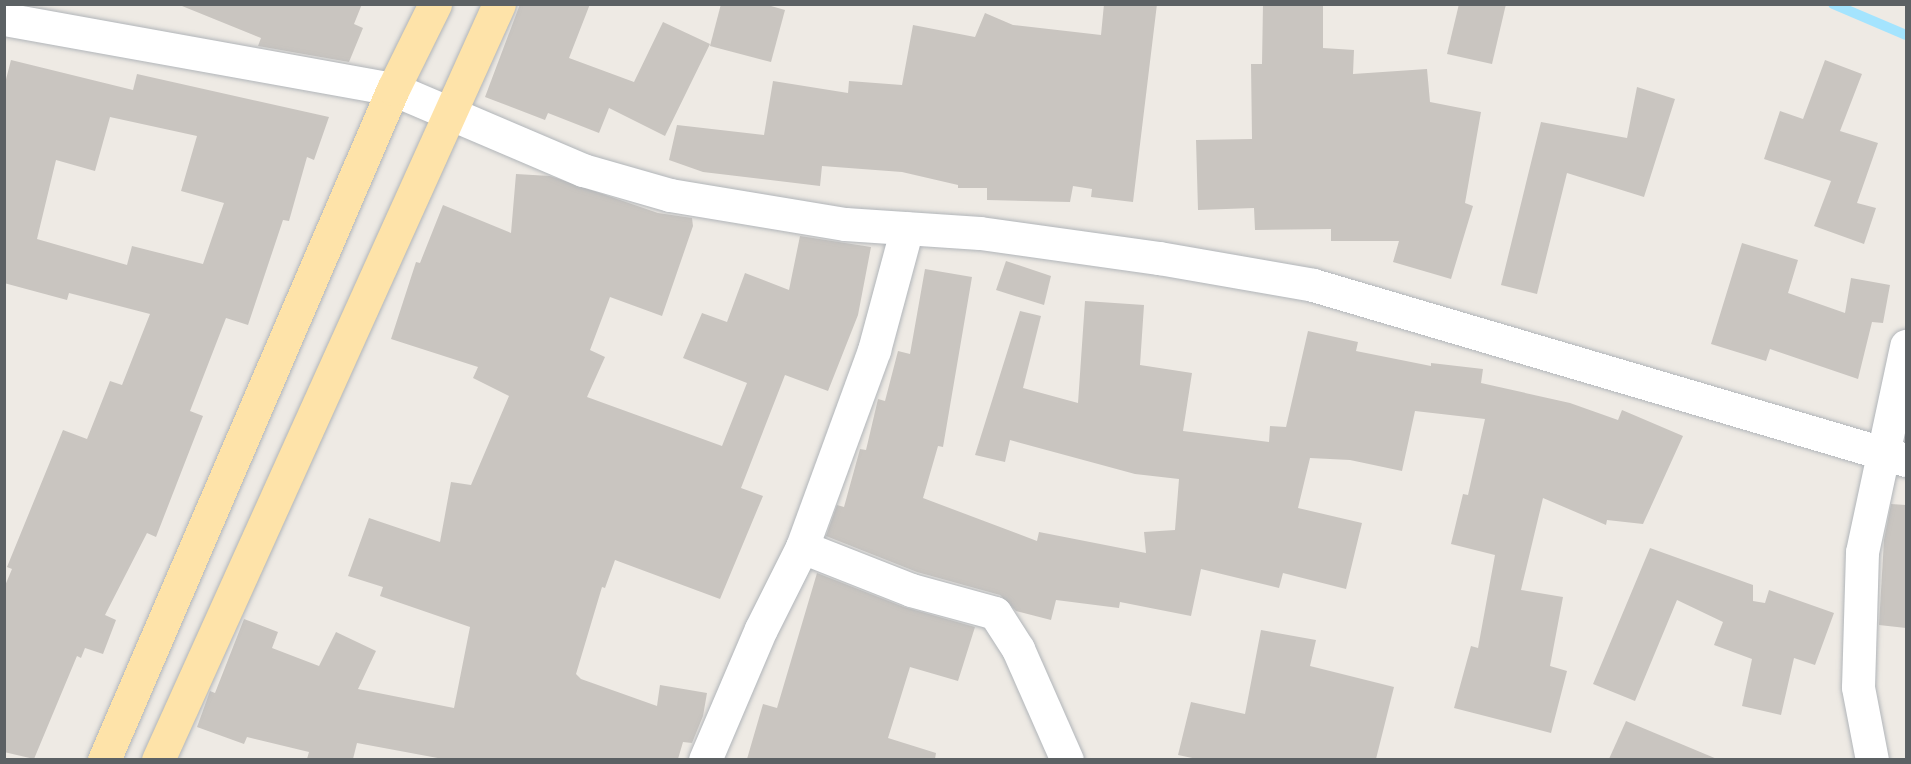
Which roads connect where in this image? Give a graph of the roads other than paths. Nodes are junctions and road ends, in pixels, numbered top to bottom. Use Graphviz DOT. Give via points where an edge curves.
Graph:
graph roads {
  1 [pos="435,4"];
  2 [pos="499,4"];
  3 [pos="4,19"];
  4 [pos="393,89"];
  5 [pos="452,114"];
  6 [pos="907,228"];
  7 [pos="1906,346"];
  8 [pos="1894,457"];
  9 [pos="802,547"];
  10 [pos="104,759"];
  11 [pos="158,759"];
  12 [pos="705,759"];
  13 [pos="1067,759"];
  14 [pos="1872,759"];
  1 -- 4 [label="main road"];
  2 -- 5 [label="main road"];
  3 -- 4 [label="street"];
  4 -- 5 [label="street"];
  4 -- 10 [label="main road"];
  5 -- 6 [label="street" via="583,170 670,195 845,224"];
  5 -- 11 [label="main road"];
  6 -- 8 [label="street" via="980,233 1159,258 1312,285"];
  6 -- 9 [label="street" via="874,350"];
  7 -- 8 [label="street"];
  8 -- 14 [label="street" via="1862,552 1858,605 1858,687"];
  9 -- 12 [label="street" via="761,629"];
  9 -- 13 [label="street" via="911,590 995,613 1018,649"];
}
